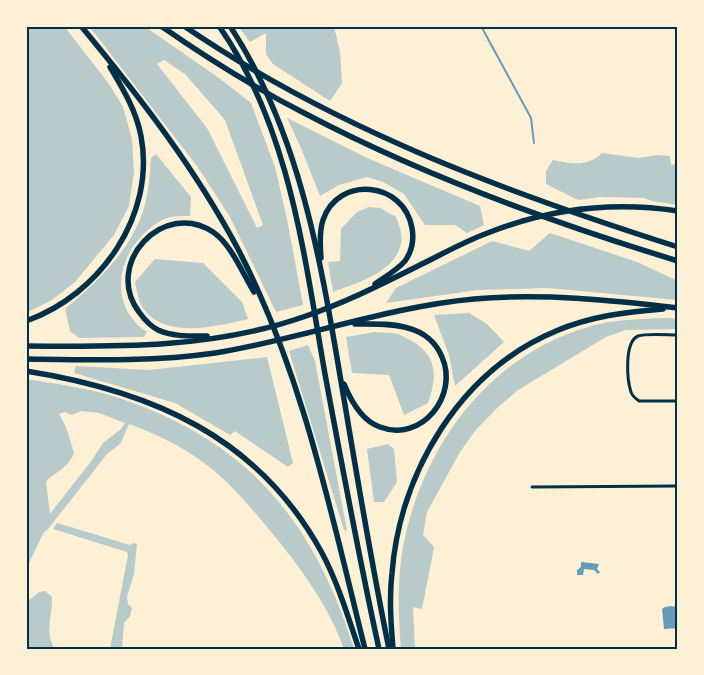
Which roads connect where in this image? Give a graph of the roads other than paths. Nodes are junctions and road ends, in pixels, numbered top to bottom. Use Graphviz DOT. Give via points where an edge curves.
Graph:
graph roads {
  1 [pos="81,26"];
  2 [pos="160,26"];
  3 [pos="184,26"];
  4 [pos="219,26"];
  5 [pos="230,26"];
  6 [pos="100,50"];
  7 [pos="678,211"];
  8 [pos="678,248"];
  9 [pos="678,261"];
  10 [pos="323,283"];
  11 [pos="361,293"];
  12 [pos="678,308"];
  13 [pos="269,316"];
  14 [pos="26,321"];
  15 [pos="342,324"];
  16 [pos="678,335"];
  17 [pos="219,337"];
  18 [pos="26,346"];
  19 [pos="26,359"];
  20 [pos="26,371"];
  21 [pos="339,371"];
  22 [pos="678,401"];
  23 [pos="678,486"];
  24 [pos="532,487"];
  25 [pos="359,649"];
  26 [pos="365,649"];
  27 [pos="379,649"];
  28 [pos="389,649"];
  29 [pos="393,649"];
  1 -- 6 [label="highway"];
  2 -- 9 [label="highway" via="282,102 397,158 500,201"];
  3 -- 8 [label="highway" via="294,94 404,147 511,191"];
  4 -- 27 [label="highway" via="243,66 270,125 285,171 298,222"];
  5 -- 10 [label="highway" via="256,70 287,140 306,205"];
  6 -- 13 [label="highway" via="160,125 200,184 238,249"];
  6 -- 14 [label="highway" via="128,99 138,126 143,166 139,199 123,238 99,271 70,297"];
  7 -- 11 [label="highway" via="642,206 557,212 484,234"];
  10 -- 11 [label="highway" via="321,230 327,212 339,198 354,191 381,191 404,208 412,225 412,242 399,267"];
  10 -- 21 [label="highway"];
  11 -- 17 [label="highway" via="303,317"];
  12 -- 15 [label="highway" via="585,299 499,297 428,305"];
  12 -- 29 [label="highway" via="612,314 555,331 512,355 460,403 424,458 400,521 392,573"];
  13 -- 17 [label="highway" via="229,248 214,232 182,224 169,225 150,234 135,252 128,272 136,309 149,323 165,332"];
  13 -- 26 [label="highway" via="310,434"];
  15 -- 19 [label="highway" via="215,353 143,359"];
  15 -- 21 [label="highway" via="396,326 422,334 441,354 447,380 441,401 426,420 398,430 378,427 362,415 350,398"];
  16 -- 22 [label="street" via="638,337 629,347 628,366 631,391 639,401"];
  17 -- 18 [label="highway" via="142,345"];
  20 -- 25 [label="highway" via="139,398 197,425 245,457 277,488 313,538 334,577"];
  21 -- 28 [label="highway"];
  23 -- 24 [label="street"];
}
